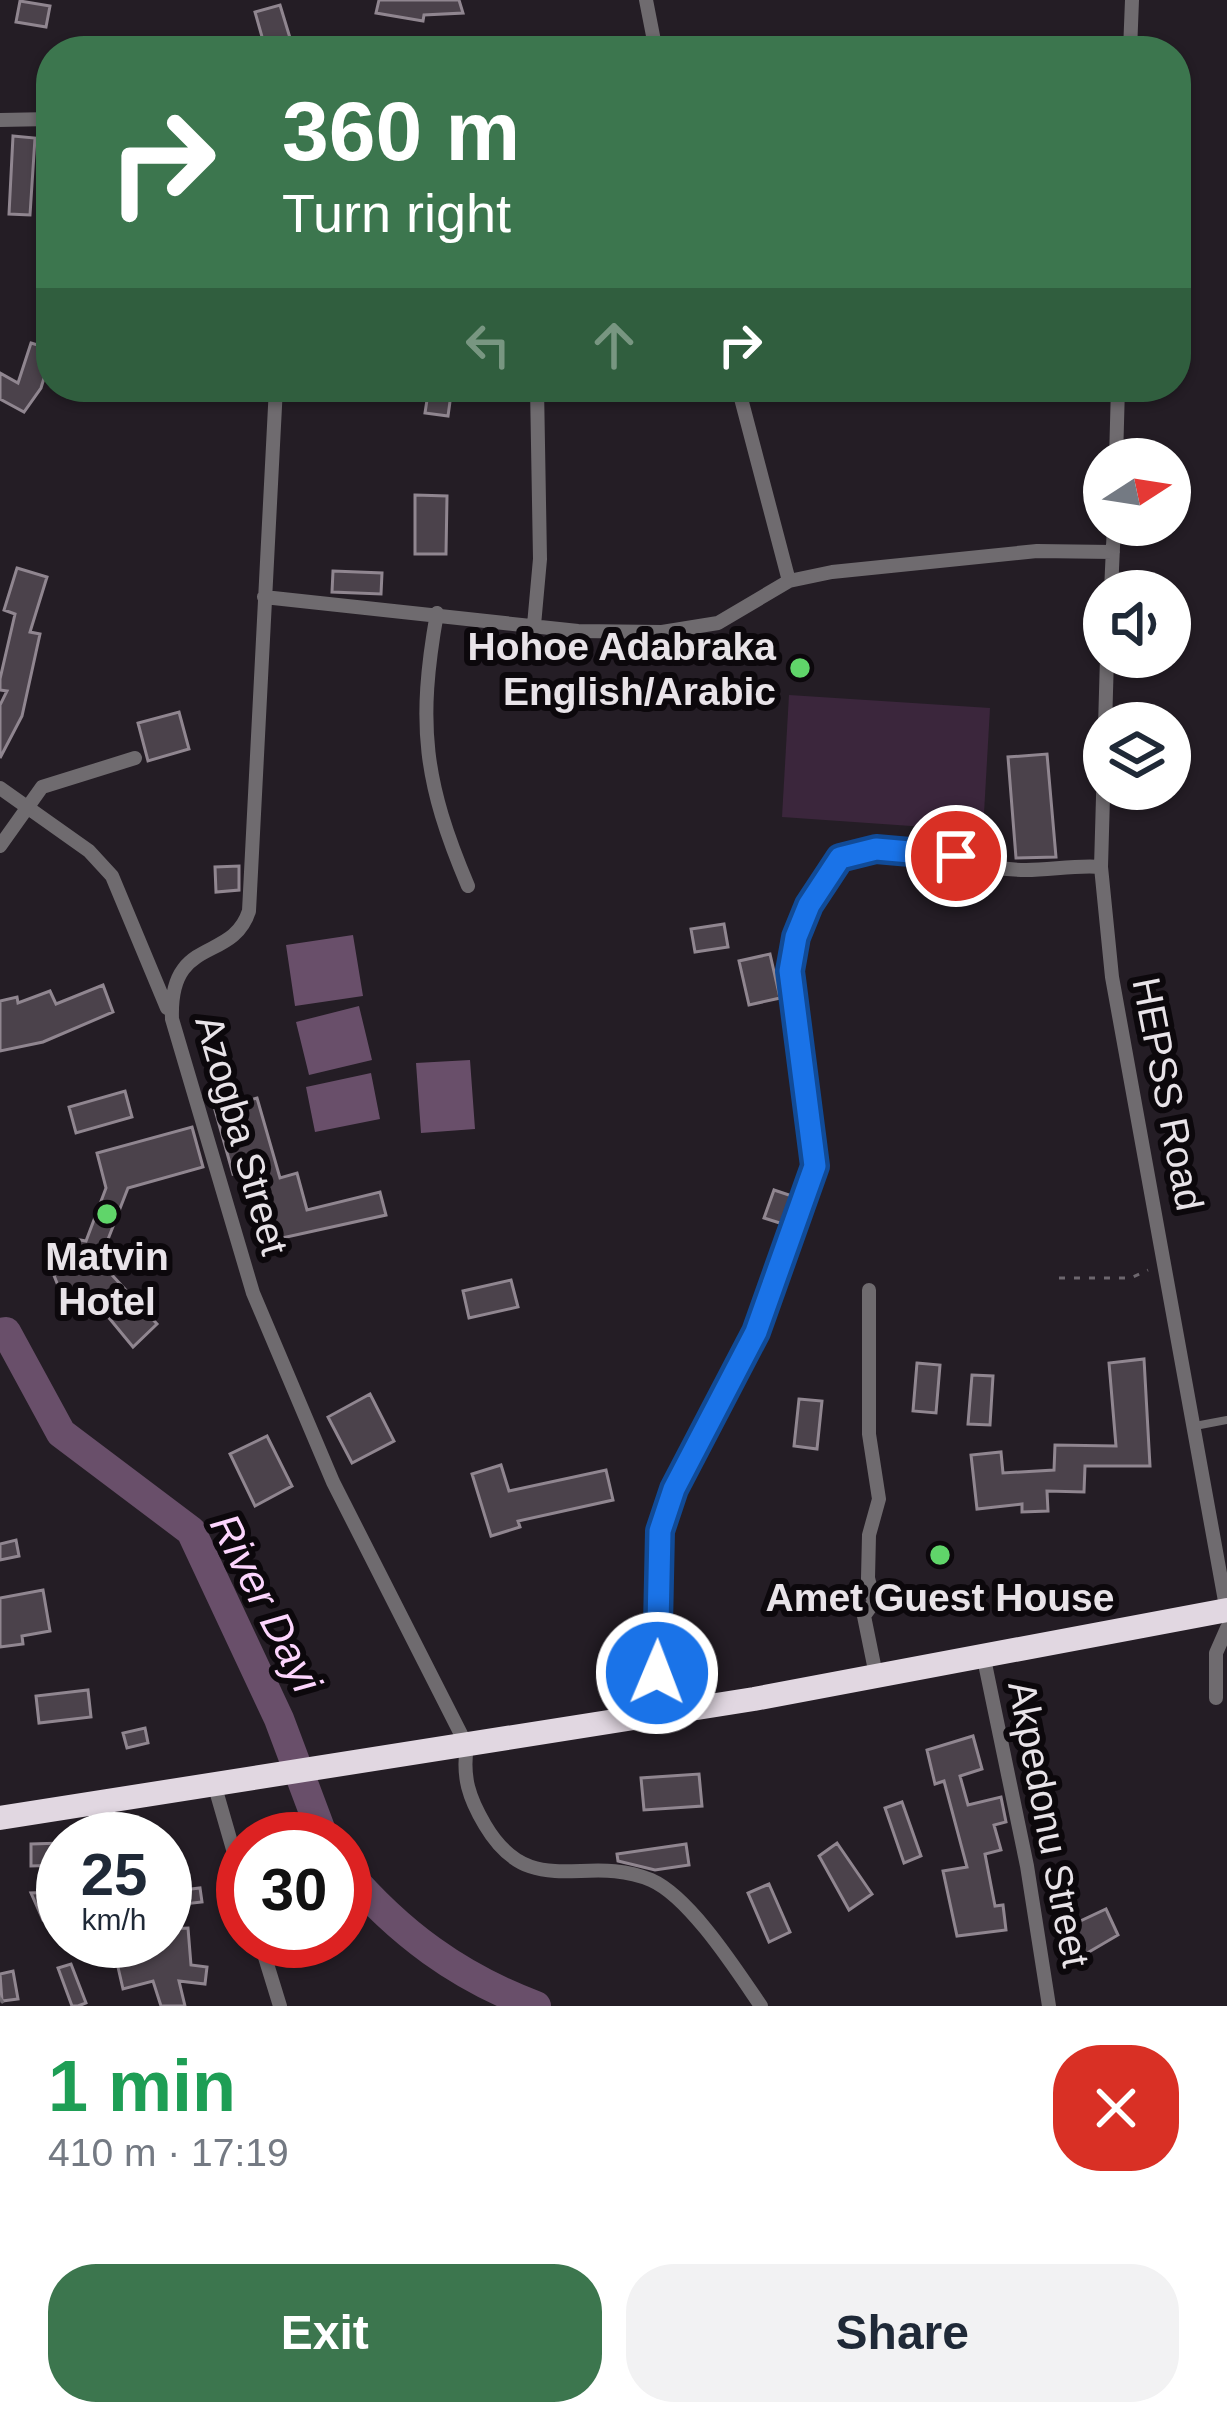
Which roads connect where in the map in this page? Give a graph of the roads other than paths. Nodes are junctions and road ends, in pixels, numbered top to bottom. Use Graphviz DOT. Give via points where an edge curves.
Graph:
graph roads {
  1 [pos="646,0"];
  2 [pos="1132,0"];
  3 [pos="653,36"];
  4 [pos="1131,36"];
  5 [pos="36,119"];
  6 [pos="0,120"];
  7 [pos="275,402"];
  8 [pos="537,402"];
  9 [pos="742,402"];
  10 [pos="1118,402"];
  11 [pos="1117,438"];
  12 [pos="1114,546"];
  13 [pos="1114,552"];
  14 [pos="1113,570"];
  15 [pos="789,580"];
  16 [pos="264,596"];
  17 [pos="436,613"];
  18 [pos="534,625"];
  19 [pos="1106,678"];
  20 [pos="135,758"];
  21 [pos="0,788"];
  22 [pos="26,806"];
  23 [pos="0,846"];
  24 [pos="1101,867"];
  25 [pos="468,886"];
  26 [pos="172,1018"];
  27 [pos="868,1290"];
  28 [pos="1227,1420"];
  29 [pos="1195,1426"];
  30 [pos="1226,1615"];
  31 [pos="983,1654"];
  32 [pos="876,1675"];
  33 [pos="1216,1698"];
  34 [pos="652,1716"];
  35 [pos="467,1746"];
  36 [pos="215,1787"];
  37 [pos="222,1812"];
  38 [pos="0,1818"];
  39 [pos="268,1968"];
  40 [pos="280,2006"];
  41 [pos="761,2006"];
  42 [pos="1048,2006"];
  1 -- 3 [label="street"];
  2 -- 4 [label="street"];
  5 -- 6 [label="street"];
  7 -- 16 [label="street, Azogba Street"];
  8 -- 18 [label="street"];
  9 -- 15 [label="street"];
  10 -- 11 [label="street"];
  12 -- 13 [label="street"];
  13 -- 14 [label="street"];
  13 -- 15 [label="street" via="1036,550"];
  15 -- 18 [label="street" via="718,623 685,629 626,634"];
  16 -- 17 [label="street"];
  16 -- 26 [label="street, Azogba Street" via="249,911 232,936 179,972"];
  17 -- 18 [label="street"];
  17 -- 25 [label="street" via="425,677 430,788"];
  19 -- 24 [label="street, HEPSS Road"];
  20 -- 22 [label="street" via="43,787"];
  21 -- 22 [label="street"];
  22 -- 23 [label="street"];
  22 -- 26 [label="street" via="112,876"];
  24 -- 29 [label="street, HEPSS Road" via="1124,1059"];
  24 -- 34 [label="street" via="1026,870 876,849 840,858 809,905 790,971 815,1166 756,1332 660,1531"];
  26 -- 35 [label="street, Azogba Street" via="261,1312 333,1482"];
  27 -- 32 [label="street" via="868,1434 878,1499 869,1534 874,1602 864,1616"];
  28 -- 29 [label="lane"];
  29 -- 30 [label="street, HEPSS Road"];
  30 -- 31 [label="highway"];
  30 -- 33 [label="street, HEPSS Road"];
  31 -- 32 [label="highway"];
  31 -- 42 [label="street, Akpedonu Street"];
  32 -- 34 [label="highway"];
  34 -- 35 [label="highway"];
  35 -- 36 [label="highway"];
  35 -- 41 [label="street" via="470,1800 497,1846 532,1871 650,1879 686,1910"];
  36 -- 37 [label="street"];
  36 -- 38 [label="highway"];
  39 -- 40 [label="street"];
}
